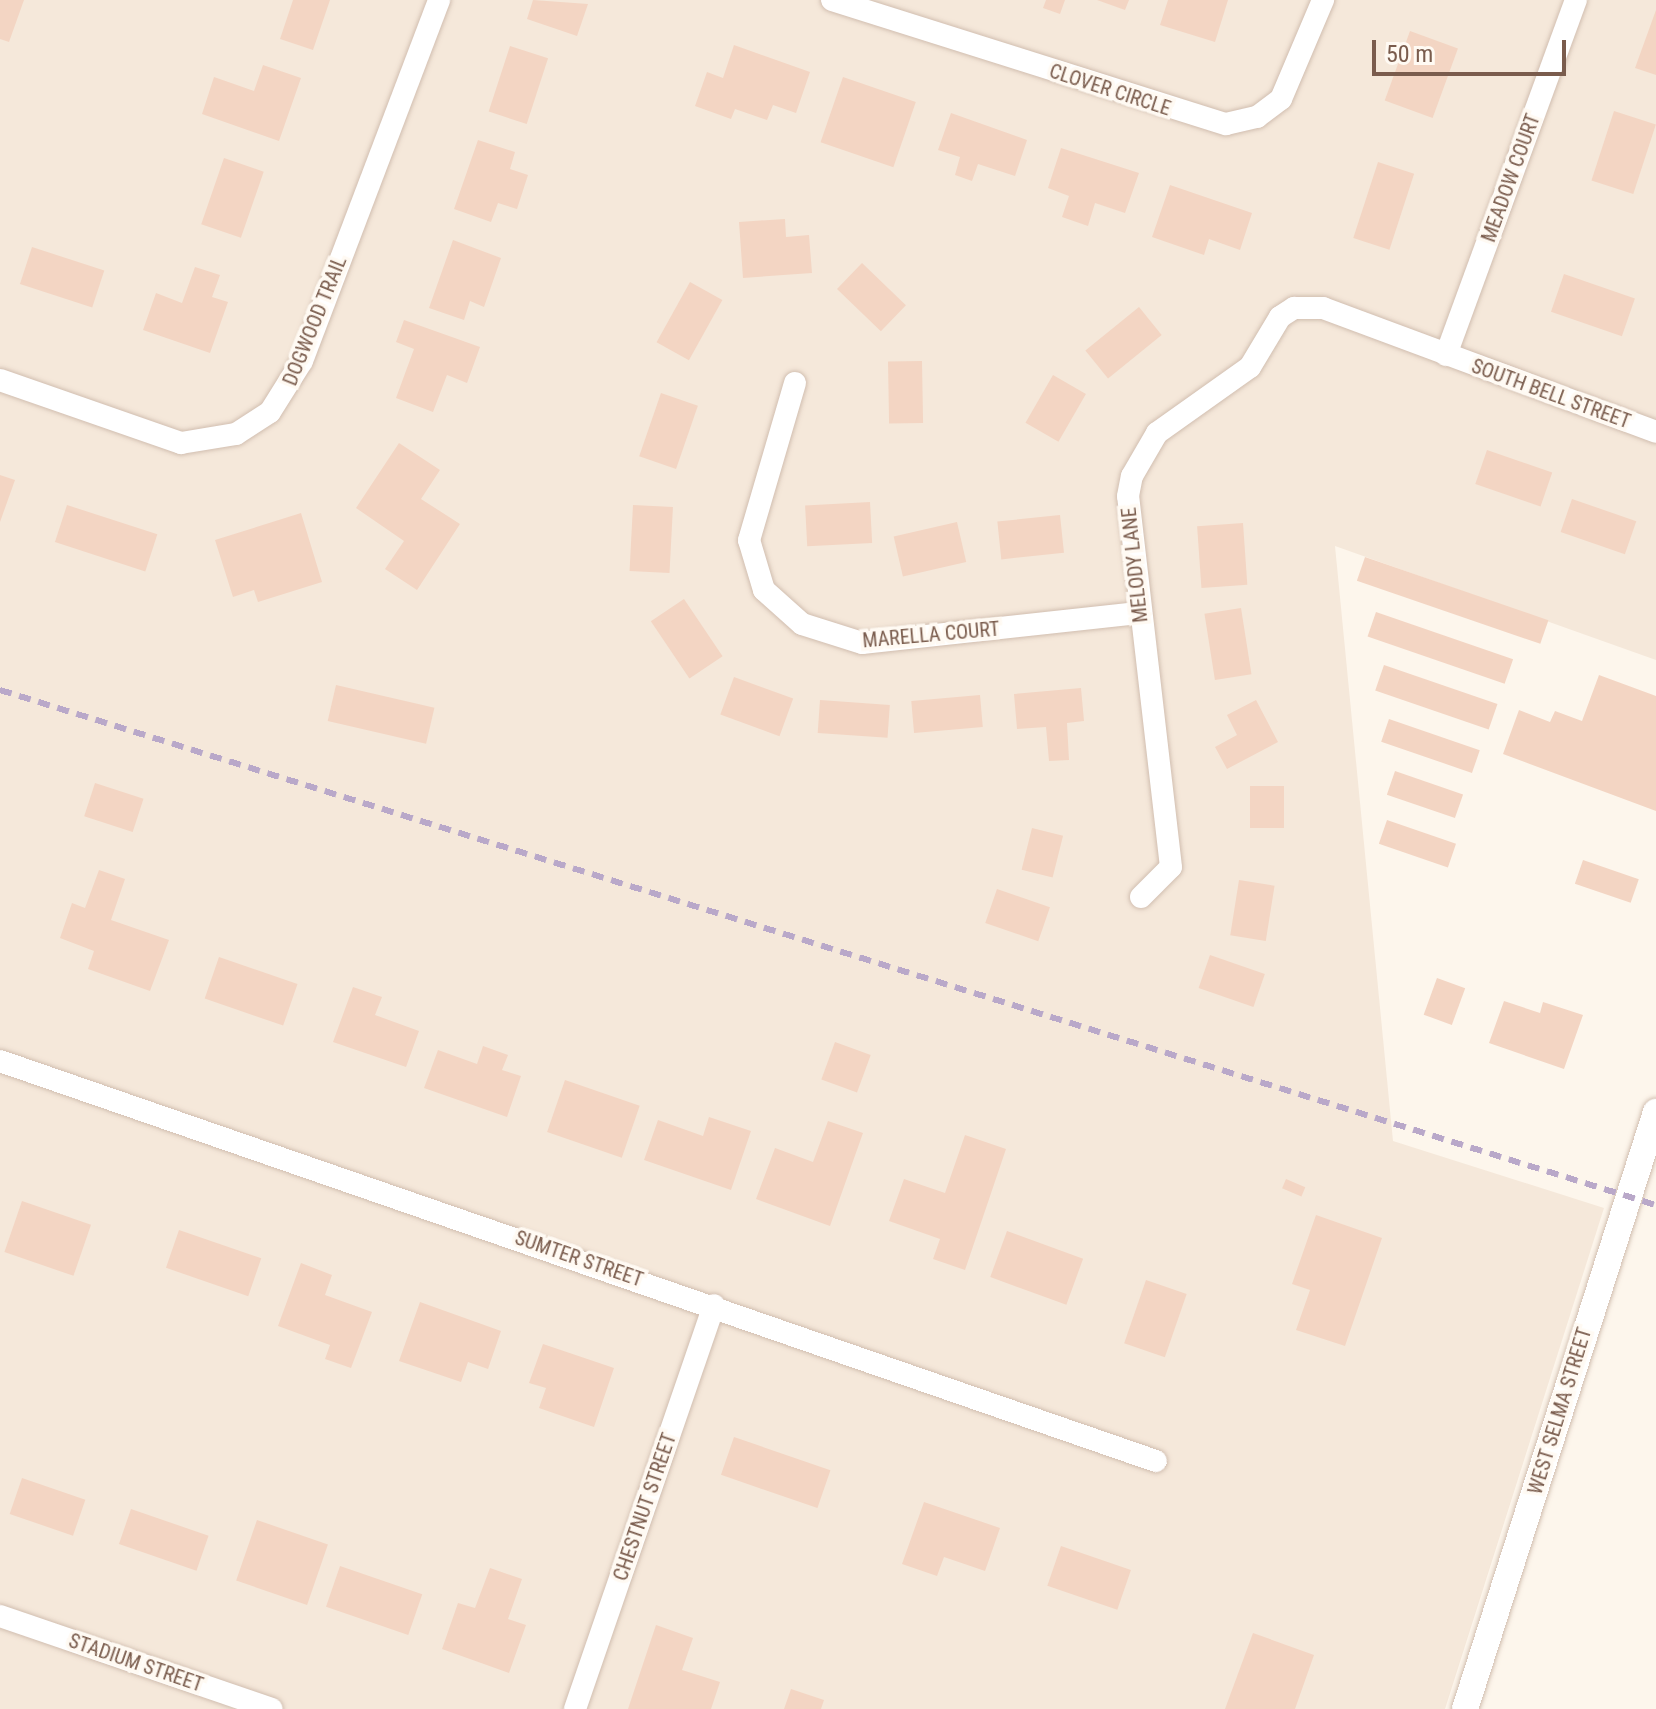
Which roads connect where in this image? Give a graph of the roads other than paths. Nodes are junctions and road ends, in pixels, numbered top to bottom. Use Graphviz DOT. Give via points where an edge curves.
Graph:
graph roads {
  1 [pos="439,0"];
  2 [pos="832,0"];
  3 [pos="1323,0"];
  4 [pos="1576,0"];
  5 [pos="1446,355"];
  6 [pos="0,380"];
  7 [pos="795,383"];
  8 [pos="1656,432"];
  9 [pos="1140,613"];
  10 [pos="1141,897"];
  11 [pos="0,1061"];
  12 [pos="1656,1112"];
  13 [pos="714,1305"];
  14 [pos="1156,1461"];
  15 [pos="0,1616"];
  16 [pos="271,1709"];
  17 [pos="575,1709"];
  18 [pos="1465,1709"];
  1 -- 6 [label="street, DOGWOOD TRAIL" via="302,361 270,412 236,434 181,443"];
  2 -- 3 [label="street, CLOVER CIRCLE" via="1226,124 1257,117 1281,99"];
  4 -- 5 [label="street, MEADOW COURT"];
  5 -- 8 [label="street, SOUTH BELL STREET"];
  5 -- 9 [label="street, MELODY LANE" via="1323,308 1294,308 1280,317 1242,375 1177,415 1142,453 1128,496"];
  7 -- 9 [label="street, MARELLA COURT" via="749,540 764,590 802,624 862,643"];
  9 -- 10 [label="street, MELODY LANE" via="1171,867"];
  11 -- 13 [label="street, SUMTER STREET"];
  12 -- 18 [label="street, WEST SELMA STREET"];
  13 -- 14 [label="street, SUMTER STREET"];
  13 -- 17 [label="street, CHESTNUT STREET"];
  15 -- 16 [label="street, STADIUM STREET"];
}
